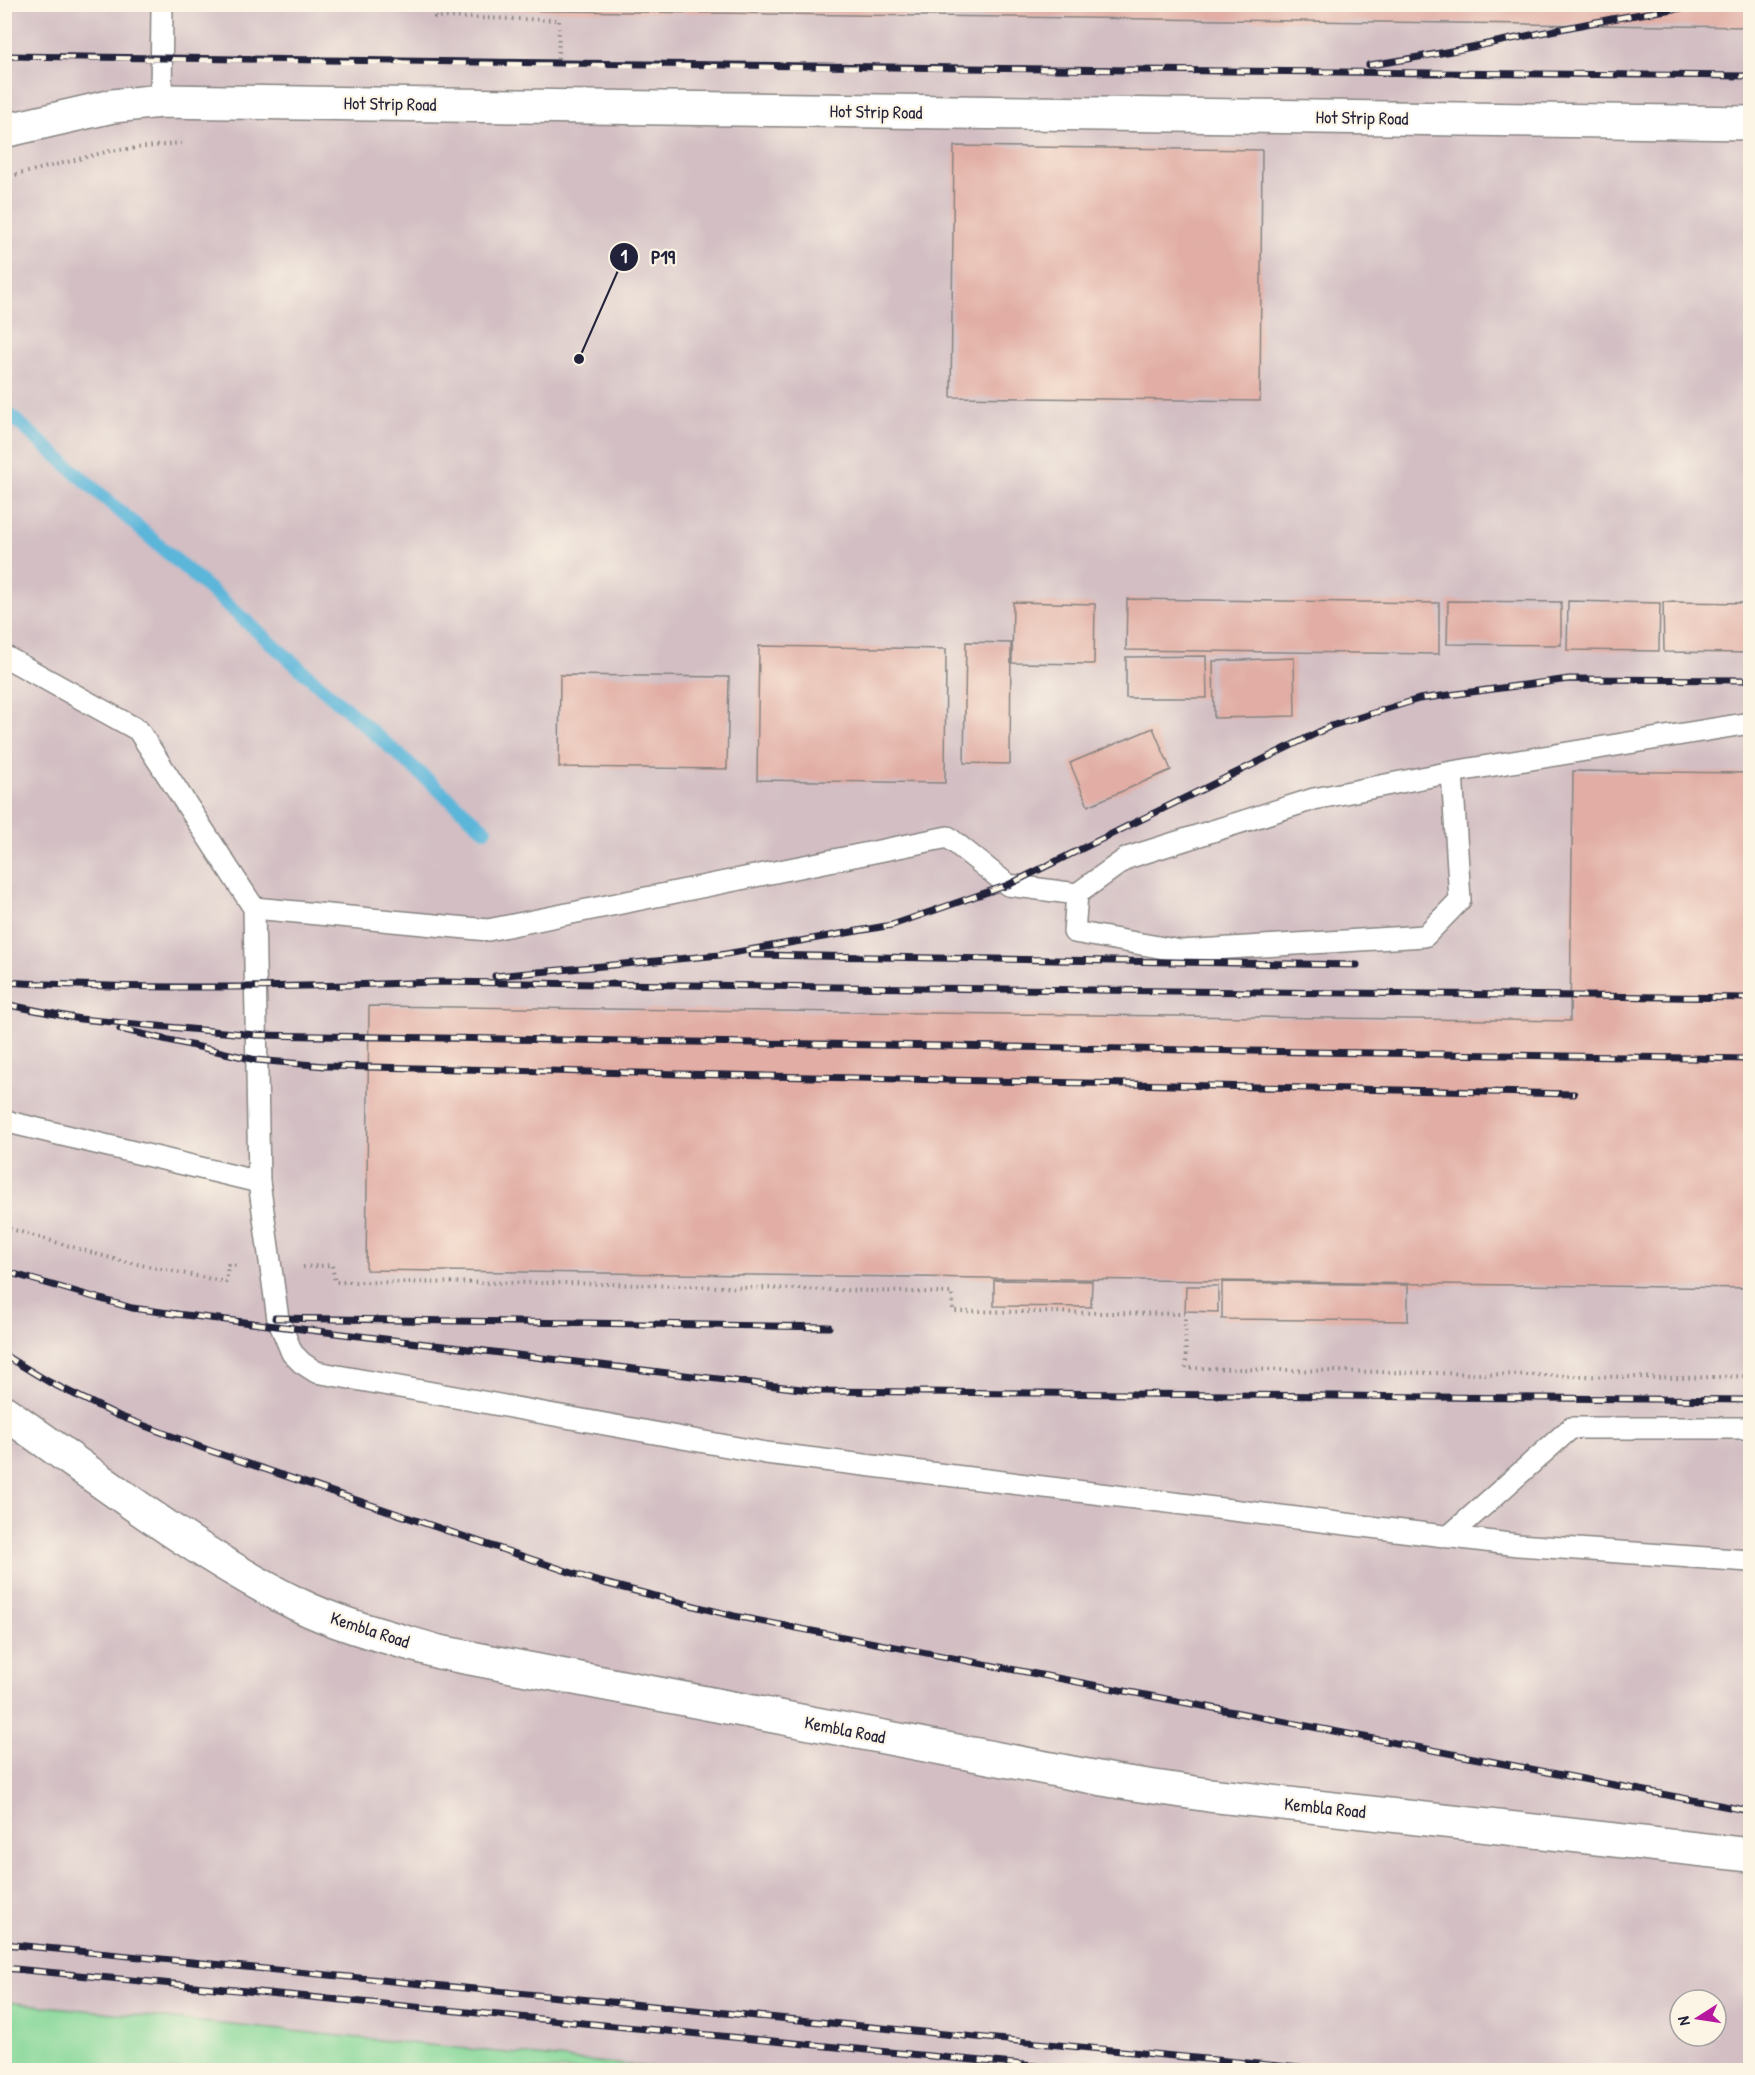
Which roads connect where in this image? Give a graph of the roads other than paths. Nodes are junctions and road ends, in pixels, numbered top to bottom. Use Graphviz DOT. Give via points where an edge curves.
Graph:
graph roads {
  1 [pos="162,4"];
  2 [pos="161,101"];
  3 [pos="1750,123"];
  4 [pos="4,131"];
  5 [pos="4,656"];
  6 [pos="1750,723"];
  7 [pos="1452,772"];
  8 [pos="1077,894"];
  9 [pos="254,908"];
  10 [pos="4,1121"];
  11 [pos="259,1182"];
  12 [pos="4,1412"];
  13 [pos="1750,1428"];
  14 [pos="1448,1537"];
  15 [pos="1750,1562"];
  16 [pos="1750,1855"];
  1 -- 2 [label="lane"];
  2 -- 3 [label="street, Hot Strip Road"];
  2 -- 4 [label="street, Hot Strip Road" via="113,106"];
  5 -- 9 [label="lane" via="138,730"];
  6 -- 7 [label="lane"];
  7 -- 8 [label="lane" via="1314,799 1127,858"];
  7 -- 8 [label="lane" via="1460,900 1425,936 1181,951 1074,932"];
  8 -- 9 [label="lane" via="1008,885 948,837 488,930"];
  9 -- 11 [label="lane"];
  10 -- 11 [label="lane"];
  11 -- 14 [label="lane" via="284,1340 302,1364 316,1372 766,1453"];
  12 -- 16 [label="street, Kembla Road" via="209,1557 299,1605 439,1652 1114,1781"];
  13 -- 14 [label="lane" via="1571,1428"];
  14 -- 15 [label="lane"];
}
